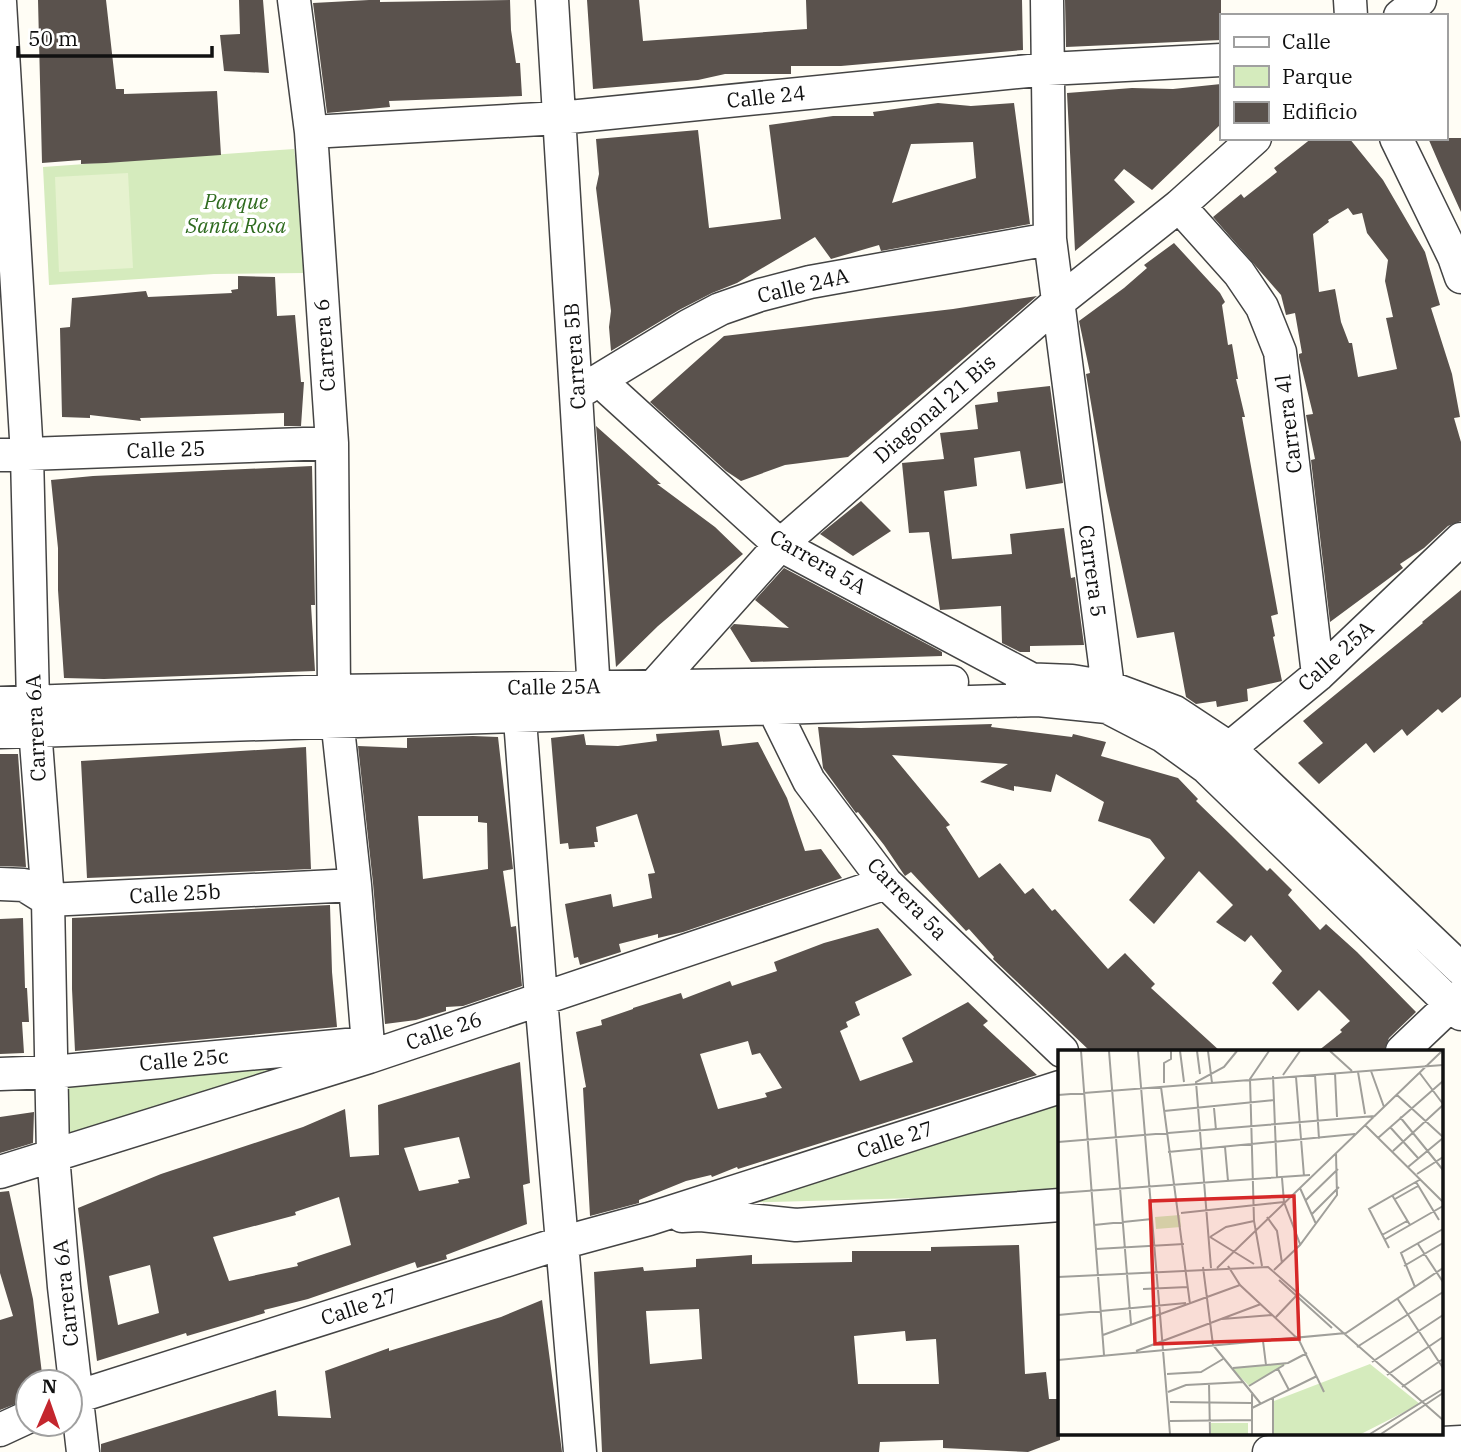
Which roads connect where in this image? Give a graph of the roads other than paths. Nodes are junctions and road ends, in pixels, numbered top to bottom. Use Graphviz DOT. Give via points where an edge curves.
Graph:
graph roads {
  1 [pos="294,0"];
  2 [pos="552,0"];
  3 [pos="1047,0"];
  4 [pos="1420,0"];
  5 [pos="0,2"];
  6 [pos="1402,14"];
  7 [pos="1220,60"];
  8 [pos="1048,69"];
  9 [pos="559,118"];
  10 [pos="311,132"];
  11 [pos="1253,140"];
  12 [pos="1397,140"];
  13 [pos="5,182"];
  14 [pos="1179,206"];
  15 [pos="1050,239"];
  16 [pos="1461,277"];
  17 [pos="1056,303"];
  18 [pos="589,388"];
  19 [pos="332,443"];
  20 [pos="14,455"];
  21 [pos="1461,539"];
  22 [pos="780,545"];
  23 [pos="1318,676"];
  24 [pos="1031,679"];
  25 [pos="770,696"];
  26 [pos="1108,697"];
  27 [pos="656,699"];
  28 [pos="595,700"];
  29 [pos="518,701"];
  30 [pos="0,704"];
  31 [pos="335,705"];
  32 [pos="34,716"];
  33 [pos="0,732"];
  34 [pos="1217,757"];
  35 [pos="886,883"];
  36 [pos="0,884"];
  37 [pos="355,885"];
  38 [pos="48,900"];
  39 [pos="1461,970"];
  40 [pos="541,998"];
  41 [pos="1458,1004"];
  42 [pos="369,1050"];
  43 [pos="1061,1050"];
  44 [pos="1403,1050"];
  45 [pos="52,1072"];
  46 [pos="0,1074"];
  47 [pos="1058,1088"];
  48 [pos="53,1155"];
  49 [pos="0,1172"];
  50 [pos="1058,1205"];
  51 [pos="649,1219"];
  52 [pos="561,1243"];
  53 [pos="71,1368"];
  54 [pos="84,1395"];
  55 [pos="1450,1443"];
  56 [pos="580,1452"];
  57 [pos="1269,1452"];
  1 -- 10 [label="street, Carrera 6"];
  2 -- 9 [label="street, Carrera 5B"];
  3 -- 8 [label="street, Carrera 5"];
  4 -- 6 [label="street"];
  5 -- 13 [label="street, Carrera 6A"];
  7 -- 8 [label="street, Calle 24"];
  8 -- 9 [label="street, Calle 24"];
  8 -- 15 [label="street, Carrera 5"];
  9 -- 10 [label="street, Calle 24"];
  9 -- 18 [label="street, Carrera 5B"];
  10 -- 19 [label="street, Carrera 6"];
  11 -- 14 [label="street, Diagonal 21 Bis"];
  12 -- 16 [label="street"];
  13 -- 20 [label="street, Carrera 6A"];
  14 -- 17 [label="street, Diagonal 21 Bis"];
  14 -- 23 [label="street, Carrera 4l" via="1239,272 1262,307 1280,352"];
  15 -- 17 [label="street, Carrera 5"];
  15 -- 18 [label="street, Calle 24A" via="760,295 688,326"];
  17 -- 22 [label="street, Diagonal 21 Bis"];
  17 -- 26 [label="street, Carrera 5"];
  18 -- 22 [label="street, Carrera 5A" via="701,475"];
  18 -- 28 [label="street, Carrera 5B"];
  19 -- 20 [label="street, Calle 25"];
  19 -- 31 [label="street, Carrera 6"];
  20 -- 32 [label="street, Carrera 6A"];
  21 -- 23 [label="street, Calle 25A"];
  22 -- 24 [label="street, Carrera 5A"];
  22 -- 27 [label="street, Diagonal 21 Bis"];
  23 -- 34 [label="street, Calle 25A"];
  24 -- 25 [label="street, Calle 25A"];
  24 -- 26 [label="street, Calle 25A" via="1072,681"];
  25 -- 26 [label="street, Calle 25A"];
  25 -- 27 [label="street, Calle 25A"];
  25 -- 35 [label="street, Carrera 5a" via="809,781"];
  26 -- 34 [label="street" via="1163,736"];
  27 -- 28 [label="street, Calle 25A"];
  28 -- 29 [label="street, Calle 25A"];
  29 -- 31 [label="street, Calle 25A"];
  29 -- 40 [label="street"];
  30 -- 32 [label="street, Calle 25A"];
  31 -- 32 [label="street, Calle 25A"];
  31 -- 37 [label="street, Carrera 6"];
  32 -- 33 [label="street, Calle 25A"];
  32 -- 38 [label="street, Carrera 6A"];
  34 -- 39 [label="street"];
  34 -- 41 [label="street"];
  35 -- 40 [label="street, Calle 26"];
  35 -- 43 [label="street, Carrera 5a"];
  36 -- 38 [label="street, Calle 25b" via="24,885"];
  37 -- 38 [label="street, Calle 25b"];
  37 -- 42 [label="street, Carrera 6"];
  38 -- 45 [label="street, Carrera 6A"];
  40 -- 42 [label="street, Calle 26"];
  40 -- 52 [label="street"];
  41 -- 44 [label="street"];
  42 -- 45 [label="street, Calle 25c"];
  42 -- 48 [label="street, Calle 26"];
  45 -- 46 [label="street, Calle 25c"];
  45 -- 48 [label="street, Carrera 6A"];
  47 -- 51 [label="street, Calle 27"];
  48 -- 49 [label="street, Calle 26"];
  48 -- 53 [label="street, Carrera 6A"];
  50 -- 51 [label="street, Calle 27" via="796,1225 701,1215"];
  51 -- 52 [label="street, Calle 27"];
  52 -- 54 [label="street, Calle 27"];
  52 -- 56 [label="street"];
  55 -- 57 [label="street"];
}
